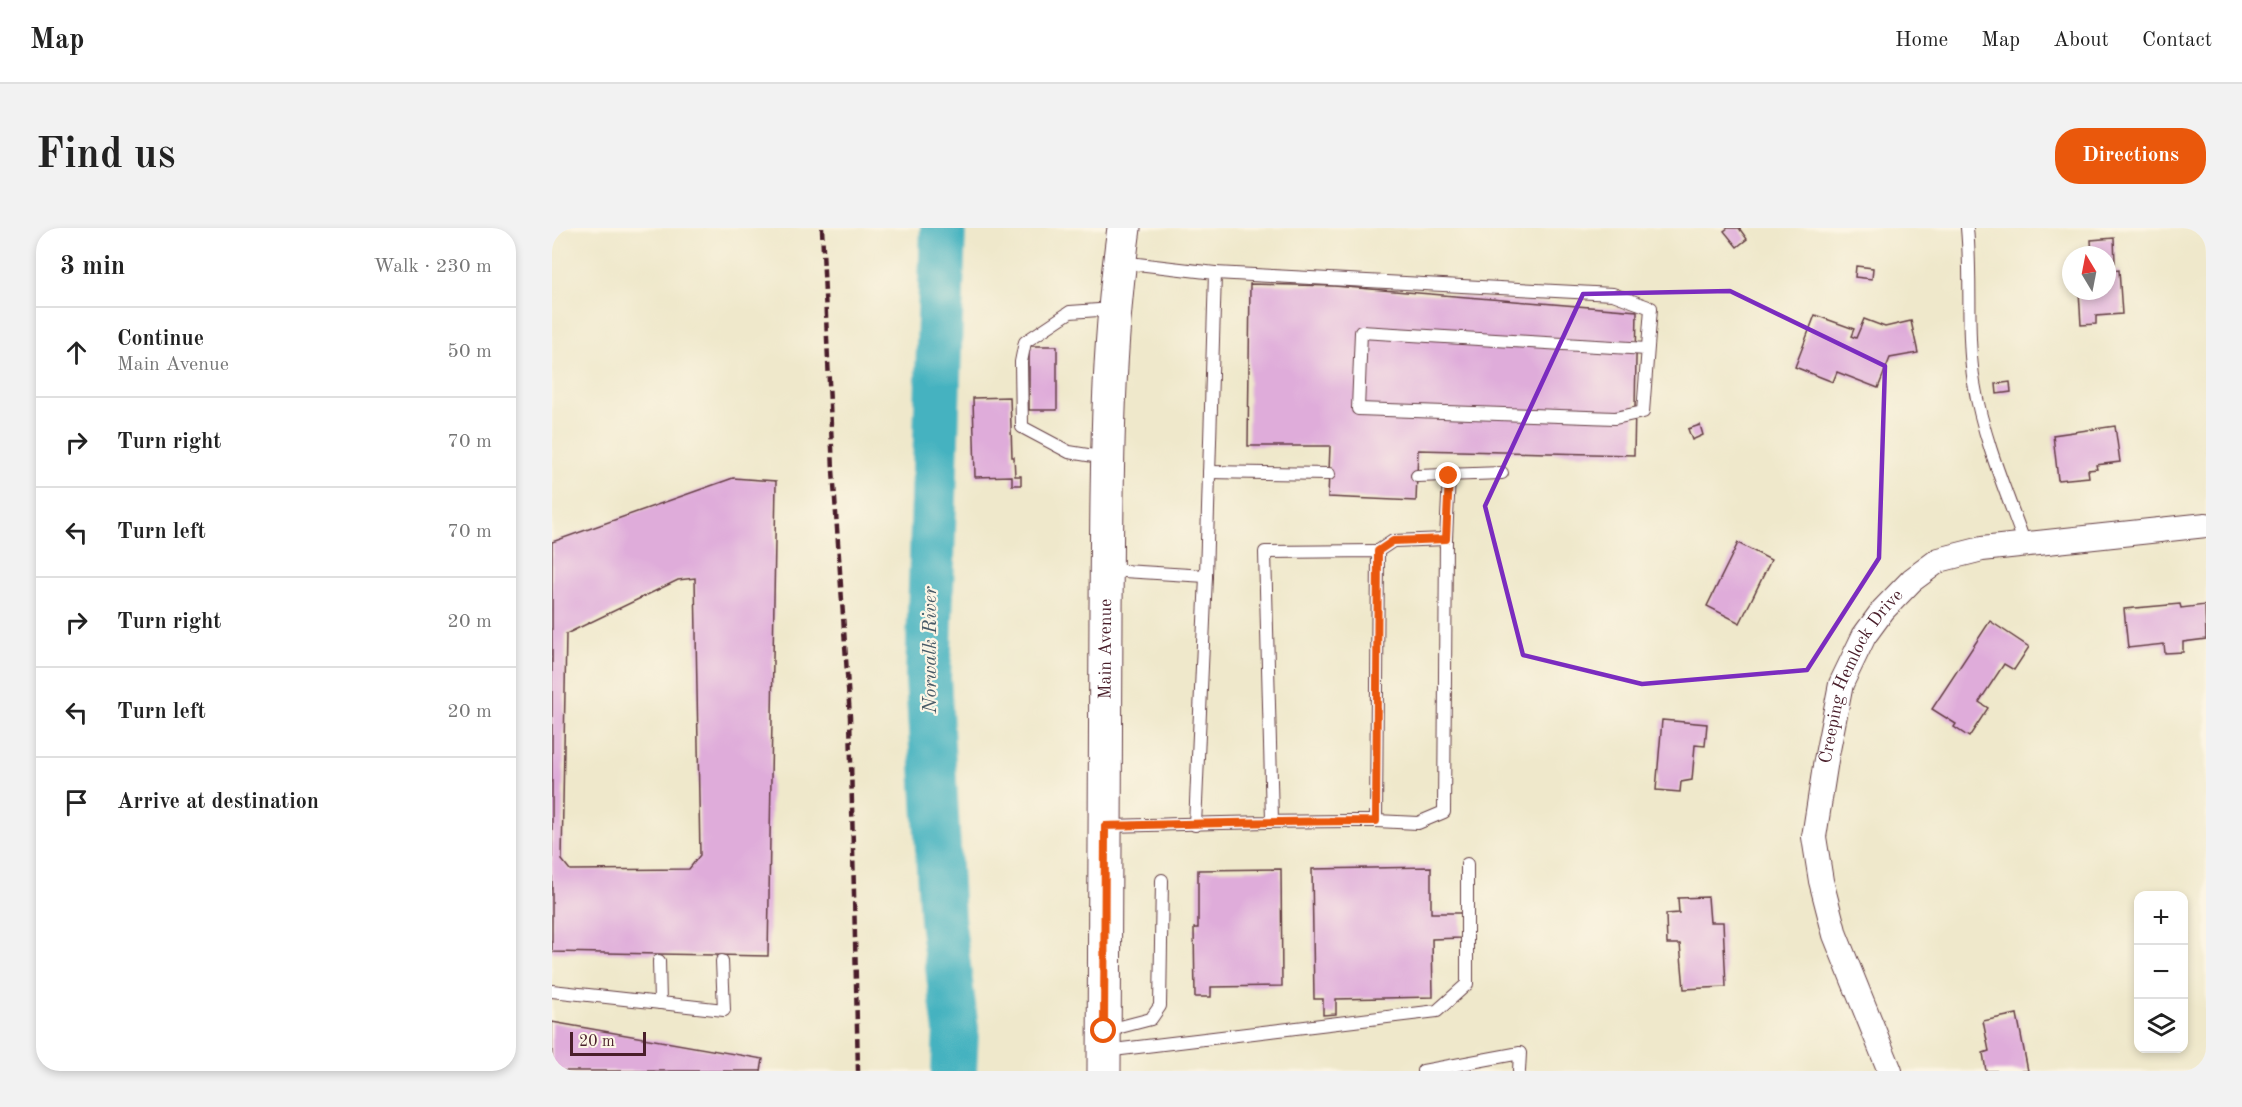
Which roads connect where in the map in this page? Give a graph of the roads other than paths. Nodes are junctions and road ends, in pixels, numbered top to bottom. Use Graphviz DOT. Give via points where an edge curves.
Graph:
graph roads {
  1 [pos="1124,228"];
  2 [pos="1967,228"];
  3 [pos="1119,262"];
  4 [pos="1215,273"];
  5 [pos="1114,309"];
  6 [pos="1647,349"];
  7 [pos="1108,458"];
  8 [pos="1209,472"];
  9 [pos="1502,473"];
  10 [pos="1329,474"];
  11 [pos="1417,476"];
  12 [pos="1449,476"];
  13 [pos="2206,525"];
  14 [pos="1446,539"];
  15 [pos="2025,544"];
  16 [pos="1378,551"];
  17 [pos="1107,570"];
  18 [pos="1206,576"];
  19 [pos="1272,820"];
  20 [pos="1376,821"];
  21 [pos="1195,825"];
  22 [pos="1105,826"];
  23 [pos="1467,864"];
  24 [pos="1162,880"];
  25 [pos="659,961"];
  26 [pos="722,962"];
  27 [pos="552,991"];
  28 [pos="660,1003"];
  29 [pos="1104,1051"];
  30 [pos="1423,1071"];
  31 [pos="1519,1071"];
  32 [pos="1890,1071"];
  1 -- 3 [label="main road, Main Avenue"];
  2 -- 15 [label="lane" via="1974,383 1984,425"];
  3 -- 4 [label="lane"];
  3 -- 5 [label="main road, Main Avenue"];
  4 -- 6 [label="lane" via="1613,294 1651,308"];
  4 -- 8 [label="lane"];
  5 -- 7 [label="main road, Main Avenue"];
  5 -- 7 [label="lane" via="1070,312 1025,342 1021,362 1022,427 1069,452"];
  6 -- 6 [label="lane" via="1361,332 1358,409 1616,418 1643,412"];
  7 -- 17 [label="main road, Main Avenue"];
  8 -- 10 [label="lane"];
  8 -- 18 [label="lane"];
  9 -- 12 [label="lane"];
  11 -- 12 [label="lane"];
  12 -- 14 [label="lane"];
  13 -- 15 [label="street, Creeping Hemlock Drive"];
  14 -- 16 [label="lane" via="1393,541"];
  14 -- 20 [label="lane" via="1444,812 1418,823"];
  15 -- 32 [label="street, Creeping Hemlock Drive" via="1982,549 1940,560 1912,580 1864,636 1841,684 1814,837 1835,935"];
  16 -- 19 [label="lane" via="1265,552"];
  16 -- 20 [label="lane"];
  17 -- 18 [label="lane"];
  17 -- 22 [label="main road, Main Avenue"];
  18 -- 21 [label="lane"];
  19 -- 20 [label="lane"];
  19 -- 21 [label="lane"];
  21 -- 22 [label="lane"];
  22 -- 29 [label="main road, Main Avenue"];
  23 -- 29 [label="lane" via="1467,984 1437,1011"];
  24 -- 29 [label="lane" via="1160,1006 1151,1019"];
  25 -- 28 [label="lane"];
  26 -- 28 [label="lane" via="724,1010"];
  27 -- 28 [label="lane"];
  30 -- 31 [label="lane" via="1520,1053"];
}
